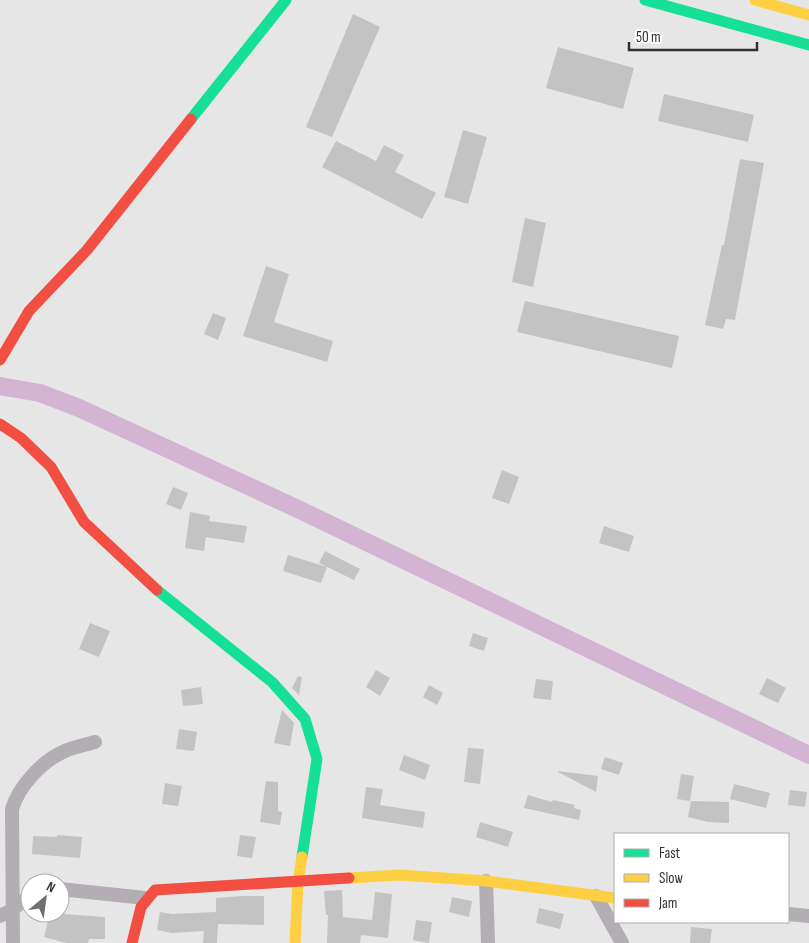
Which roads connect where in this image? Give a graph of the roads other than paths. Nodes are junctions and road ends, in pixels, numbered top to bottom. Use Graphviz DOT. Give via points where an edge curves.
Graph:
graph roads {
  1 [pos="286,0"];
  2 [pos="645,0"];
  3 [pos="755,0"];
  4 [pos="809,15"];
  5 [pos="809,45"];
  6 [pos="0,360"];
  7 [pos="0,424"];
  8 [pos="95,742"];
  9 [pos="486,881"];
  10 [pos="298,882"];
  11 [pos="70,890"];
  12 [pos="596,896"];
  13 [pos="144,898"];
  14 [pos="614,898"];
  15 [pos="20,902"];
  16 [pos="6,913"];
  17 [pos="789,914"];
  18 [pos="809,916"];
  19 [pos="13,943"];
  20 [pos="132,943"];
  21 [pos="295,943"];
  22 [pos="488,943"];
  23 [pos="622,943"];
  1 -- 6 [label="street" via="87,250 29,311"];
  2 -- 5 [label="street"];
  3 -- 4 [label="street"];
  7 -- 10 [label="street" via="21,438 51,467 84,522 154,588 272,682 305,719 317,758"];
  8 -- 16 [label="street" via="64,751 39,770 17,795 12,809"];
  9 -- 10 [label="street" via="400,875"];
  9 -- 12 [label="street"];
  9 -- 22 [label="street"];
  10 -- 13 [label="street" via="155,890"];
  10 -- 21 [label="street"];
  11 -- 13 [label="street"];
  12 -- 14 [label="street"];
  12 -- 23 [label="street"];
  13 -- 20 [label="street" via="135,917"];
  15 -- 16 [label="street"];
  16 -- 19 [label="street"];
  17 -- 18 [label="street"];
}
